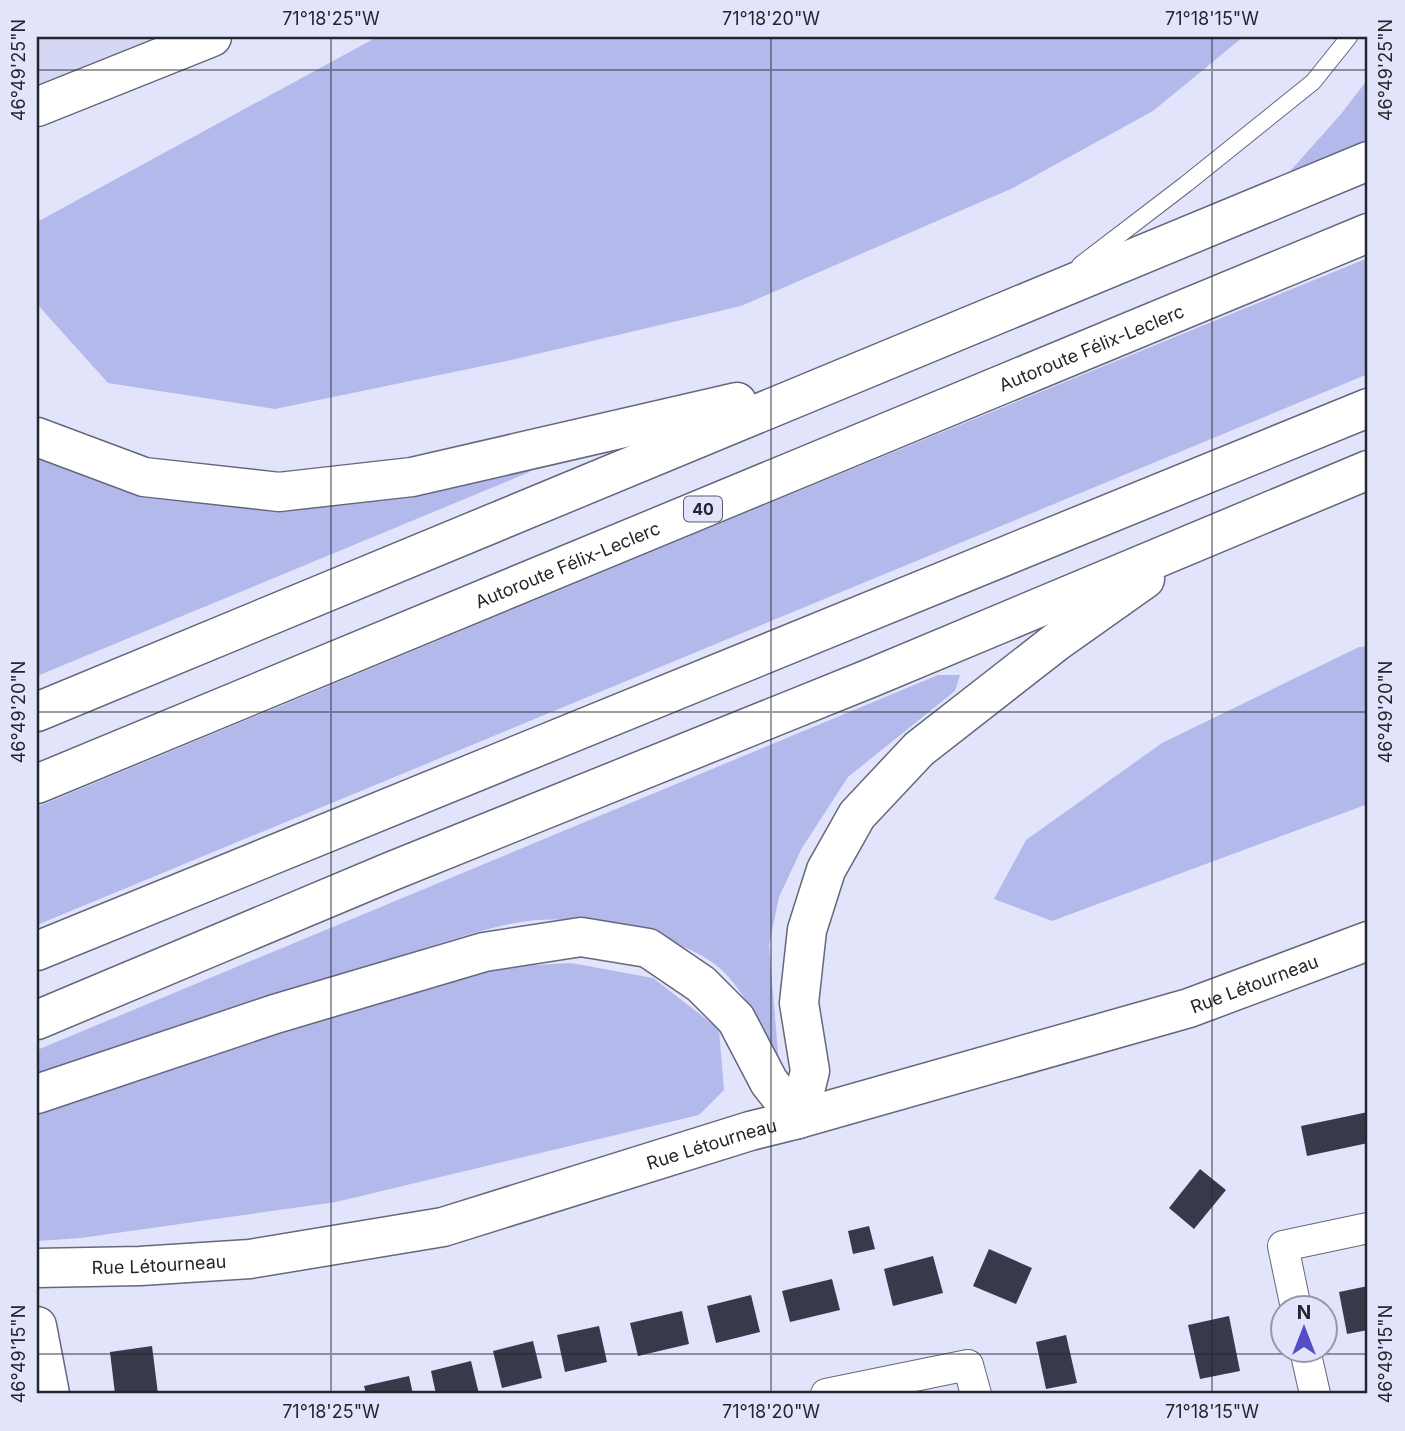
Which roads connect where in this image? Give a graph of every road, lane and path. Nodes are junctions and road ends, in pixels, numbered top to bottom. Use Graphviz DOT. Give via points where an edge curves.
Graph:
graph roads {
  1 [pos="212,37"];
  2 [pos="1349,37"];
  3 [pos="165,45"];
  4 [pos="37,107"];
  5 [pos="1368,160"];
  6 [pos="1368,233"];
  7 [pos="1034,300"];
  8 [pos="844,377"];
  9 [pos="1368,408"];
  10 [pos="37,437"];
  11 [pos="1368,470"];
  12 [pos="1204,538"];
  13 [pos="37,712"];
  14 [pos="37,783"];
  15 [pos="1368,941"];
  16 [pos="37,951"];
  17 [pos="37,1020"];
  18 [pos="37,1094"];
  19 [pos="798,1119"];
  20 [pos="1368,1228"];
  21 [pos="37,1268"];
  22 [pos="1293,1294"];
  23 [pos="37,1326"];
  24 [pos="1308,1364"];
  25 [pos="50,1394"];
  26 [pos="826,1394"];
  27 [pos="976,1394"];
  28 [pos="1315,1394"];
  1 -- 3 [label="main road"];
  2 -- 7 [label="lane" via="1313,82"];
  3 -- 4 [label="main road"];
  5 -- 7 [label="main road"];
  6 -- 14 [label="main road, Autoroute Félix-Leclerc / 40"];
  7 -- 8 [label="main road"];
  8 -- 10 [label="main road" via="412,477 279,492 144,477"];
  8 -- 13 [label="main road"];
  9 -- 16 [label="main road"];
  11 -- 12 [label="main road"];
  12 -- 17 [label="main road"];
  12 -- 19 [label="main road" via="1056,642 919,749 857,815 826,870 807,930 799,1003 810,1071"];
  15 -- 19 [label="main road, Rue Létourneau" via="1189,1007"];
  18 -- 19 [label="main road" via="275,1014 458,960 582,937 648,948 701,984 736,1019 769,1082"];
  19 -- 21 [label="main road, Rue Létourneau" via="443,1227 250,1259"];
  20 -- 22 [label="street" via="1283,1246"];
  23 -- 25 [label="main road"];
  24 -- 28 [label="street"];
  26 -- 27 [label="street" via="968,1364"];
}
